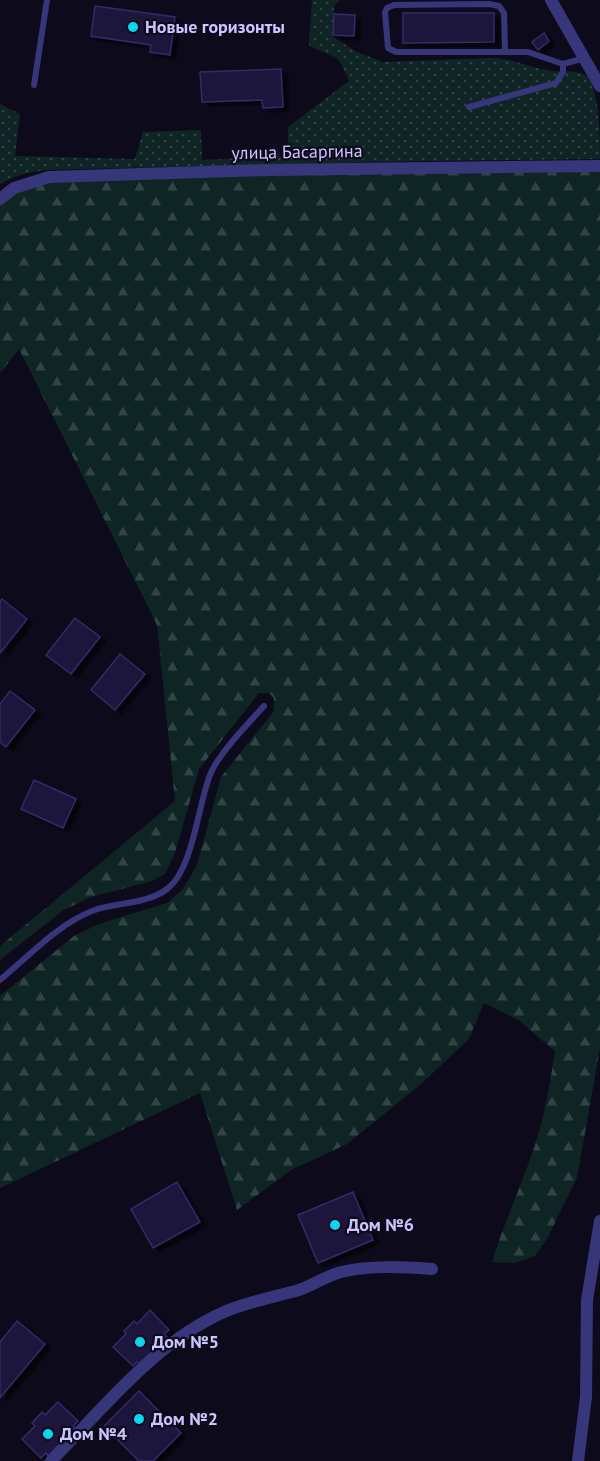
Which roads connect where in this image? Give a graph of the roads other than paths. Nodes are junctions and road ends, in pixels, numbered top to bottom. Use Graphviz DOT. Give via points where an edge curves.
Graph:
graph roads {
  1 [pos="47,0"];
  2 [pos="551,0"];
  3 [pos="505,51"];
  4 [pos="585,58"];
  5 [pos="563,64"];
  6 [pos="34,85"];
  7 [pos="600,86"];
  8 [pos="469,107"];
  9 [pos="600,166"];
  10 [pos="0,199"];
  11 [pos="264,706"];
  12 [pos="0,980"];
  13 [pos="600,1221"];
  14 [pos="432,1269"];
  15 [pos="51,1461"];
  16 [pos="578,1461"];
  1 -- 6 [label="lane"];
  2 -- 4 [label="street"];
  3 -- 3 [label="lane" via="396,52 386,42 387,8 500,6 504,13"];
  3 -- 5 [label="lane" via="528,52"];
  4 -- 5 [label="lane"];
  4 -- 7 [label="street"];
  5 -- 8 [label="lane" via="556,83"];
  9 -- 10 [label="street, улица Басаргина" via="49,177 14,188"];
  11 -- 12 [label="lane" via="210,772 185,863 167,889 92,911 63,927"];
  13 -- 16 [label="street" via="587,1300 586,1397"];
  14 -- 15 [label="street" via="394,1267 339,1273 306,1288 225,1312 196,1327 137,1371"];
}
